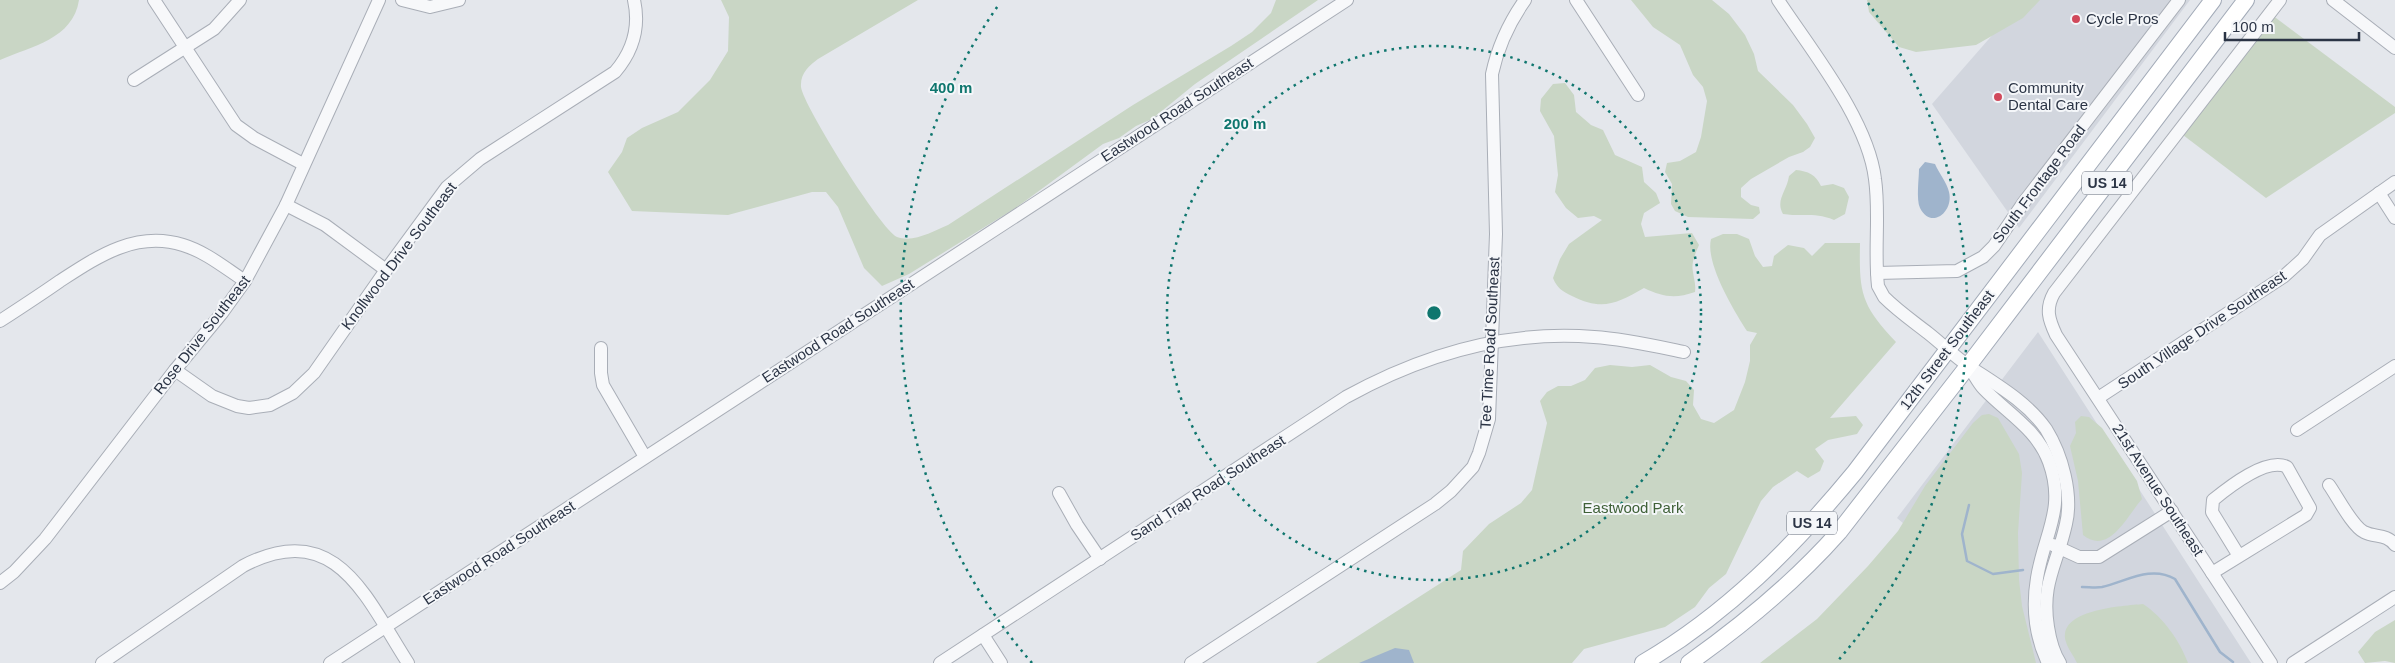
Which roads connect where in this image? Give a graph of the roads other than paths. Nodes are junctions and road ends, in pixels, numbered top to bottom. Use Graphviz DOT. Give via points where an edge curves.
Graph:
graph roads {
  1 [pos="154,0"];
  2 [pos="240,0"];
  3 [pos="379,0"];
  4 [pos="402,0"];
  5 [pos="459,0"];
  6 [pos="634,0"];
  7 [pos="1347,0"];
  8 [pos="1525,0"];
  9 [pos="1576,0"];
  10 [pos="1778,0"];
  11 [pos="2179,0"];
  12 [pos="2213,0"];
  13 [pos="2246,0"];
  14 [pos="2280,0"];
  15 [pos="2333,0"];
  16 [pos="186,48"];
  17 [pos="2395,48"];
  18 [pos="134,80"];
  19 [pos="1638,95"];
  20 [pos="303,164"];
  21 [pos="2395,182"];
  22 [pos="2379,193"];
  23 [pos="286,205"];
  24 [pos="2395,218"];
  25 [pos="386,270"];
  26 [pos="1877,273"];
  27 [pos="245,281"];
  28 [pos="0,321"];
  29 [pos="1491,343"];
  30 [pos="601,348"];
  31 [pos="1947,349"];
  32 [pos="1684,352"];
  33 [pos="1968,366"];
  34 [pos="2395,366"];
  35 [pos="175,370"];
  36 [pos="2098,398"];
  37 [pos="2297,430"];
  38 [pos="645,457"];
  39 [pos="2329,485"];
  40 [pos="1059,493"];
  41 [pos="2172,511"];
  42 [pos="2053,545"];
  43 [pos="2395,545"];
  44 [pos="2239,556"];
  45 [pos="1100,559"];
  46 [pos="2212,572"];
  47 [pos="0,583"];
  48 [pos="2395,597"];
  49 [pos="385,628"];
  50 [pos="983,635"];
  51 [pos="102,663"];
  52 [pos="330,663"];
  53 [pos="408,663"];
  54 [pos="940,663"];
  55 [pos="1001,663"];
  56 [pos="1191,663"];
  57 [pos="1643,663"];
  58 [pos="1689,663"];
  59 [pos="2048,663"];
  60 [pos="2060,663"];
  61 [pos="2271,663"];
  62 [pos="2293,663"];
  1 -- 16 [label="street"];
  2 -- 16 [label="street" via="214,29"];
  3 -- 20 [label="street, Rose Drive Southeast"];
  4 -- 5 [label="street" via="430,7"];
  6 -- 25 [label="street, Knollwood Drive Southeast" via="634,38 624,61 614,72 464,172 447,188"];
  7 -- 38 [label="street, Eastwood Road Southeast"];
  8 -- 29 [label="street, Tee Time Road Southeast" via="1505,32 1492,74 1496,216"];
  9 -- 19 [label="street"];
  10 -- 26 [label="street" via="1850,110 1865,141 1875,180"];
  11 -- 26 [label="street, South Frontage Road" via="1982,258 1957,271"];
  12 -- 31 [label="main road, 12th Street Southeast / US 14"];
  13 -- 33 [label="main road, 12th Street Southeast / US 14"];
  14 -- 36 [label="street, 21st Avenue Southeast" via="2049,303 2048,315 2056,335"];
  15 -- 17 [label="street"];
  16 -- 18 [label="street"];
  16 -- 20 [label="street" via="236,124 254,138"];
  20 -- 23 [label="street, Rose Drive Southeast"];
  21 -- 22 [label="street, South Village Drive Southeast"];
  22 -- 24 [label="street"];
  22 -- 36 [label="street, South Village Drive Southeast" via="2320,235 2303,259 2284,277"];
  23 -- 25 [label="street" via="325,225"];
  23 -- 27 [label="street, Rose Drive Southeast"];
  25 -- 35 [label="street, Knollwood Drive Southeast" via="314,373 299,389 282,400 255,407 230,405"];
  26 -- 31 [label="street" via="1878,286 1884,297"];
  27 -- 28 [label="street" via="202,253 183,245 164,240 128,244 96,258"];
  27 -- 35 [label="street, Rose Drive Southeast"];
  29 -- 32 [label="street, Sand Trap Road Southeast" via="1541,337 1594,336"];
  29 -- 45 [label="street, Sand Trap Road Southeast" via="1422,361 1358,390"];
  29 -- 56 [label="street, Tee Time Road Southeast" via="1489,419 1479,453 1464,478 1435,504"];
  30 -- 38 [label="street" via="603,385"];
  31 -- 33 [label="street"];
  31 -- 57 [label="main road, 12th Street Southeast / US 14" via="1854,472 1791,546 1707,620"];
  33 -- 42 [label="street" via="1984,388 2015,415 2044,448 2056,506"];
  33 -- 58 [label="main road, 12th Street Southeast / US 14" via="1866,500 1816,558 1764,606"];
  34 -- 37 [label="street"];
  35 -- 47 [label="street, Rose Drive Southeast" via="45,539"];
  36 -- 41 [label="street, 21st Avenue Southeast"];
  38 -- 49 [label="street, Eastwood Road Southeast"];
  39 -- 43 [label="street" via="2364,532 2386,536"];
  40 -- 45 [label="street"];
  41 -- 42 [label="street" via="2099,557 2079,557"];
  41 -- 46 [label="street, 21st Avenue Southeast"];
  42 -- 59 [label="street" via="2037,576 2034,619"];
  42 -- 60 [label="street" via="2045,604 2051,642"];
  44 -- 44 [label="street" via="2212,512 2213,500 2265,466 2281,464 2287,467 2310,508 2306,515"];
  44 -- 46 [label="street"];
  45 -- 50 [label="street, Sand Trap Road Southeast"];
  46 -- 61 [label="street, 21st Avenue Southeast"];
  48 -- 62 [label="street"];
  49 -- 51 [label="street" via="348,572 332,560 299,551 281,552 260,557 243,566"];
  49 -- 52 [label="street, Eastwood Road Southeast"];
  49 -- 53 [label="street"];
  50 -- 54 [label="street, Sand Trap Road Southeast"];
  50 -- 55 [label="street"];
}
